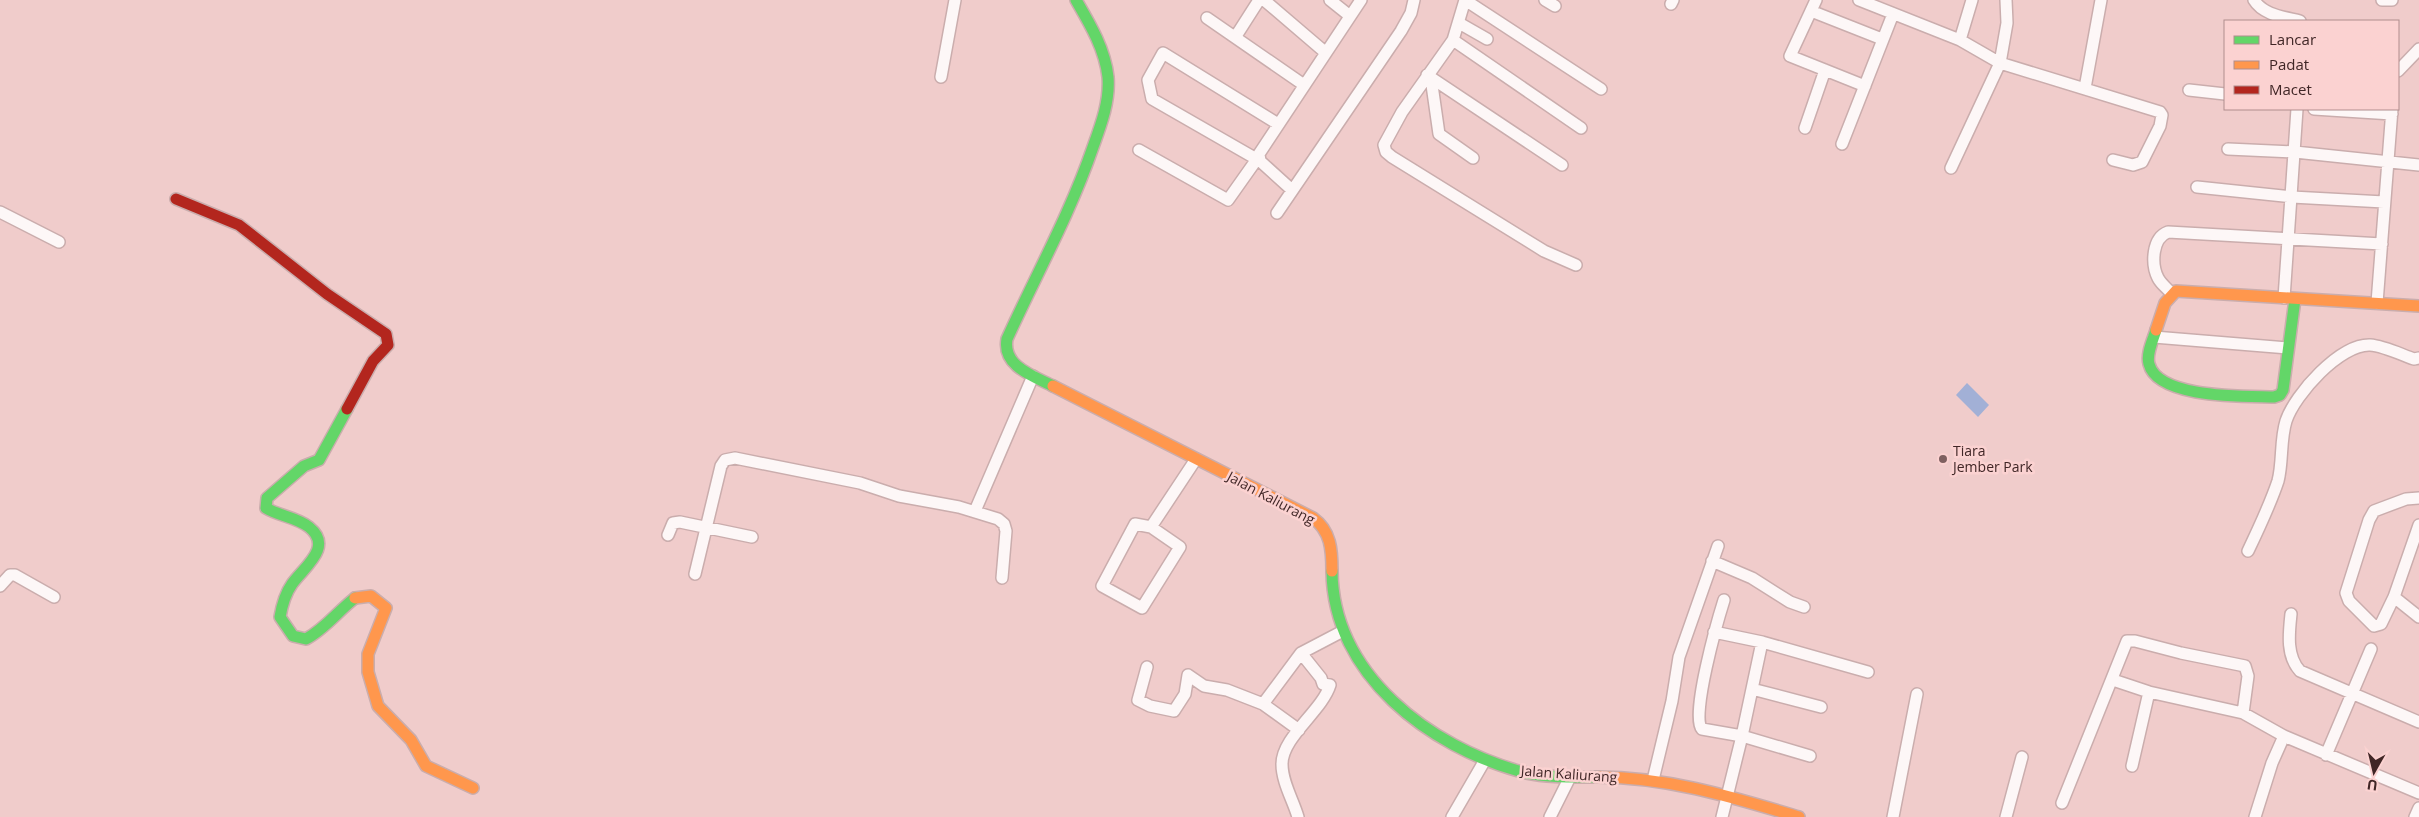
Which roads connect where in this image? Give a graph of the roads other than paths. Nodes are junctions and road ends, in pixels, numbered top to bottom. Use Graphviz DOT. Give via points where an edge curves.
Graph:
graph roads {
  1 [pos="954,0"];
  2 [pos="1076,0"];
  3 [pos="1260,0"];
  4 [pos="1264,0"];
  5 [pos="1330,0"];
  6 [pos="1361,0"];
  7 [pos="1414,0"];
  8 [pos="1816,0"];
  9 [pos="1859,0"];
  10 [pos="1972,0"];
  11 [pos="2006,0"];
  12 [pos="2101,0"];
  13 [pos="2254,0"];
  14 [pos="2382,0"];
  15 [pos="2392,0"];
  16 [pos="1811,11"];
  17 [pos="1892,14"];
  18 [pos="1350,16"];
  19 [pos="1208,18"];
  20 [pos="2296,20"];
  21 [pos="1459,23"];
  22 [pos="1236,36"];
  23 [pos="1487,39"];
  24 [pos="1882,39"];
  25 [pos="1453,40"];
  26 [pos="1960,40"];
  27 [pos="2419,49"];
  28 [pos="1326,53"];
  29 [pos="2000,63"];
  30 [pos="1825,70"];
  31 [pos="2399,70"];
  32 [pos="1429,76"];
  33 [pos="941,77"];
  34 [pos="1304,85"];
  35 [pos="1865,86"];
  36 [pos="2084,88"];
  37 [pos="1601,89"];
  38 [pos="2189,90"];
  39 [pos="2224,94"];
  40 [pos="2297,110"];
  41 [pos="2353,110"];
  42 [pos="2392,111"];
  43 [pos="1278,124"];
  44 [pos="1580,128"];
  45 [pos="1804,128"];
  46 [pos="1842,144"];
  47 [pos="2228,149"];
  48 [pos="1138,150"];
  49 [pos="2295,152"];
  50 [pos="1473,158"];
  51 [pos="1258,160"];
  52 [pos="2114,160"];
  53 [pos="2387,162"];
  54 [pos="1562,165"];
  55 [pos="2419,165"];
  56 [pos="1951,168"];
  57 [pos="2197,187"];
  58 [pos="1292,190"];
  59 [pos="2292,198"];
  60 [pos="176,199"];
  61 [pos="2384,202"];
  62 [pos="0,212"];
  63 [pos="1277,213"];
  64 [pos="2290,240"];
  65 [pos="59,242"];
  66 [pos="2382,244"];
  67 [pos="1576,266"];
  68 [pos="2171,293"];
  69 [pos="2289,298"];
  70 [pos="2377,303"];
  71 [pos="2419,306"];
  72 [pos="2154,337"];
  73 [pos="2288,348"];
  74 [pos="2419,358"];
  75 [pos="1032,376"];
  76 [pos="1196,459"];
  77 [pos="2419,498"];
  78 [pos="975,511"];
  79 [pos="2419,525"];
  80 [pos="706,527"];
  81 [pos="1151,527"];
  82 [pos="668,534"];
  83 [pos="752,538"];
  84 [pos="2419,543"];
  85 [pos="1718,546"];
  86 [pos="2248,551"];
  87 [pos="1712,561"];
  88 [pos="2406,562"];
  89 [pos="695,574"];
  90 [pos="1002,578"];
  91 [pos="0,586"];
  92 [pos="54,597"];
  93 [pos="1724,600"];
  94 [pos="2398,600"];
  95 [pos="1804,607"];
  96 [pos="2291,614"];
  97 [pos="2419,617"];
  98 [pos="1343,631"];
  99 [pos="1714,632"];
  100 [pos="1762,642"];
  101 [pos="2372,649"];
  102 [pos="1301,654"];
  103 [pos="1148,667"];
  104 [pos="1868,672"];
  105 [pos="2113,680"];
  106 [pos="1752,689"];
  107 [pos="2148,692"];
  108 [pos="1917,694"];
  109 [pos="2353,696"];
  110 [pos="1262,704"];
  111 [pos="1821,707"];
  112 [pos="2244,713"];
  113 [pos="2419,722"];
  114 [pos="1299,730"];
  115 [pos="1742,736"];
  116 [pos="2284,736"];
  117 [pos="2326,754"];
  118 [pos="1810,756"];
  119 [pos="2022,757"];
  120 [pos="1485,760"];
  121 [pos="2132,766"];
  122 [pos="1570,777"];
  123 [pos="1653,780"];
  124 [pos="473,788"];
  125 [pos="2419,793"];
  126 [pos="1728,796"];
  127 [pos="2062,803"];
  128 [pos="2419,808"];
  129 [pos="1553,816"];
  130 [pos="1298,817"];
  131 [pos="1452,817"];
  132 [pos="1722,817"];
  133 [pos="1798,817"];
  134 [pos="1893,817"];
  135 [pos="2006,817"];
  136 [pos="2255,817"];
  137 [pos="2415,817"];
  1 -- 33 [label="street"];
  2 -- 75 [label="street, Jalan Kaliurang" via="1105,58 1107,99 1077,190 1006,344 1010,360"];
  3 -- 22 [label="street"];
  4 -- 28 [label="street"];
  5 -- 18 [label="street"];
  6 -- 18 [label="street"];
  7 -- 58 [label="street" via="1401,31"];
  8 -- 16 [label="street"];
  9 -- 17 [label="street"];
  10 -- 26 [label="street"];
  11 -- 29 [label="street" via="2007,23"];
  12 -- 36 [label="street"];
  13 -- 20 [label="street" via="2272,14"];
  14 -- 15 [label="street"];
  16 -- 24 [label="street"];
  16 -- 30 [label="street" via="1790,56"];
  17 -- 24 [label="street"];
  17 -- 26 [label="street"];
  18 -- 28 [label="street"];
  19 -- 22 [label="street"];
  21 -- 23 [label="street"];
  21 -- 25 [label="street"];
  21 -- 37 [label="street" via="1464,0"];
  22 -- 34 [label="street"];
  24 -- 35 [label="street"];
  25 -- 32 [label="street"];
  25 -- 44 [label="street"];
  26 -- 29 [label="street"];
  27 -- 31 [label="street"];
  28 -- 34 [label="street"];
  29 -- 36 [label="street"];
  29 -- 56 [label="street"];
  30 -- 35 [label="street"];
  30 -- 45 [label="street"];
  32 -- 50 [label="street" via="1439,134"];
  32 -- 54 [label="street"];
  32 -- 67 [label="street" via="1391,129 1384,145 1386,152 1544,251"];
  34 -- 43 [label="street"];
  35 -- 46 [label="street"];
  36 -- 52 [label="street" via="2162,114 2160,126 2142,162 2133,165"];
  38 -- 39 [label="street"];
  40 -- 49 [label="street"];
  41 -- 42 [label="street"];
  42 -- 53 [label="street"];
  43 -- 51 [label="street"];
  43 -- 51 [label="street" via="1162,53 1148,80 1152,99"];
  47 -- 49 [label="street"];
  48 -- 51 [label="street" via="1228,200"];
  49 -- 53 [label="street"];
  49 -- 59 [label="street"];
  51 -- 58 [label="street"];
  53 -- 55 [label="street"];
  53 -- 61 [label="street"];
  57 -- 59 [label="street"];
  58 -- 63 [label="street"];
  59 -- 61 [label="street"];
  59 -- 64 [label="street"];
  60 -- 124 [label="street" via="239,225 327,294 386,334 388,345 373,361 319,460 304,466 265,503 271,511 310,527 318,536 320,548 282,600 280,617 292,635 304,640 314,636 350,599 364,593 374,596 386,608 368,654 370,687 378,706 411,740 426,766"];
  61 -- 66 [label="street"];
  62 -- 65 [label="street"];
  64 -- 66 [label="street"];
  64 -- 68 [label="street" via="2163,234 2155,250 2155,268 2160,282"];
  64 -- 69 [label="street"];
  66 -- 70 [label="street"];
  68 -- 69 [label="street" via="2182,290"];
  68 -- 72 [label="street"];
  69 -- 70 [label="street"];
  69 -- 73 [label="street"];
  70 -- 71 [label="street"];
  72 -- 73 [label="street"];
  72 -- 73 [label="street" via="2149,365 2160,380 2171,386 2215,393 2280,395"];
  74 -- 86 [label="street" via="2370,345 2356,347 2320,372 2292,405 2286,422 2278,479"];
  75 -- 76 [label="street, Jalan Kaliurang"];
  75 -- 78 [label="street"];
  76 -- 81 [label="street"];
  76 -- 98 [label="street, Jalan Kaliurang" via="1287,505 1324,528 1329,546 1332,587"];
  77 -- 94 [label="street" via="2374,510 2347,586 2349,601 2374,626 2381,624"];
  78 -- 80 [label="street" via="899,496 860,483 732,458 721,466"];
  78 -- 90 [label="street" via="1001,520 1005,526"];
  79 -- 88 [label="street"];
  80 -- 82 [label="street" via="675,522"];
  80 -- 83 [label="street"];
  80 -- 89 [label="street"];
  81 -- 81 [label="street" via="1135,524 1102,586 1142,608 1180,547"];
  84 -- 88 [label="street"];
  85 -- 87 [label="street"];
  87 -- 95 [label="street" via="1752,578"];
  87 -- 123 [label="street" via="1679,657"];
  88 -- 94 [label="street"];
  91 -- 92 [label="street" via="10,575 15,575"];
  93 -- 99 [label="street"];
  94 -- 97 [label="street"];
  96 -- 109 [label="street" via="2290,643 2296,666 2306,675"];
  98 -- 102 [label="street"];
  98 -- 120 [label="street, Jalan Kaliurang" via="1369,675 1402,711"];
  99 -- 100 [label="street"];
  99 -- 115 [label="street" via="1699,707 1699,725 1702,729"];
  100 -- 104 [label="street"];
  100 -- 106 [label="street"];
  101 -- 109 [label="street"];
  102 -- 110 [label="street"];
  102 -- 114 [label="street" via="1321,678 1322,684 1330,685"];
  103 -- 110 [label="street" via="1138,700 1150,706 1174,711 1185,694 1188,675 1204,686 1227,690"];
  105 -- 107 [label="street"];
  105 -- 112 [label="street" via="2124,643 2129,640 2242,665 2248,671"];
  105 -- 127 [label="street"];
  106 -- 111 [label="street"];
  106 -- 115 [label="street"];
  107 -- 112 [label="street"];
  107 -- 121 [label="street"];
  108 -- 134 [label="street"];
  109 -- 113 [label="street"];
  109 -- 117 [label="street"];
  110 -- 114 [label="street"];
  112 -- 116 [label="street"];
  114 -- 130 [label="street" via="1286,750 1282,765"];
  115 -- 118 [label="street"];
  115 -- 126 [label="street"];
  116 -- 117 [label="street"];
  116 -- 136 [label="street"];
  117 -- 125 [label="street"];
  119 -- 135 [label="street"];
  120 -- 122 [label="street, Jalan Kaliurang" via="1518,771"];
  120 -- 131 [label="street"];
  122 -- 123 [label="street, Jalan Kaliurang"];
  122 -- 129 [label="street"];
  123 -- 126 [label="street, Jalan Kaliurang"];
  126 -- 132 [label="street"];
  126 -- 133 [label="street, Jalan Kaliurang"];
  128 -- 137 [label="street"];
}
